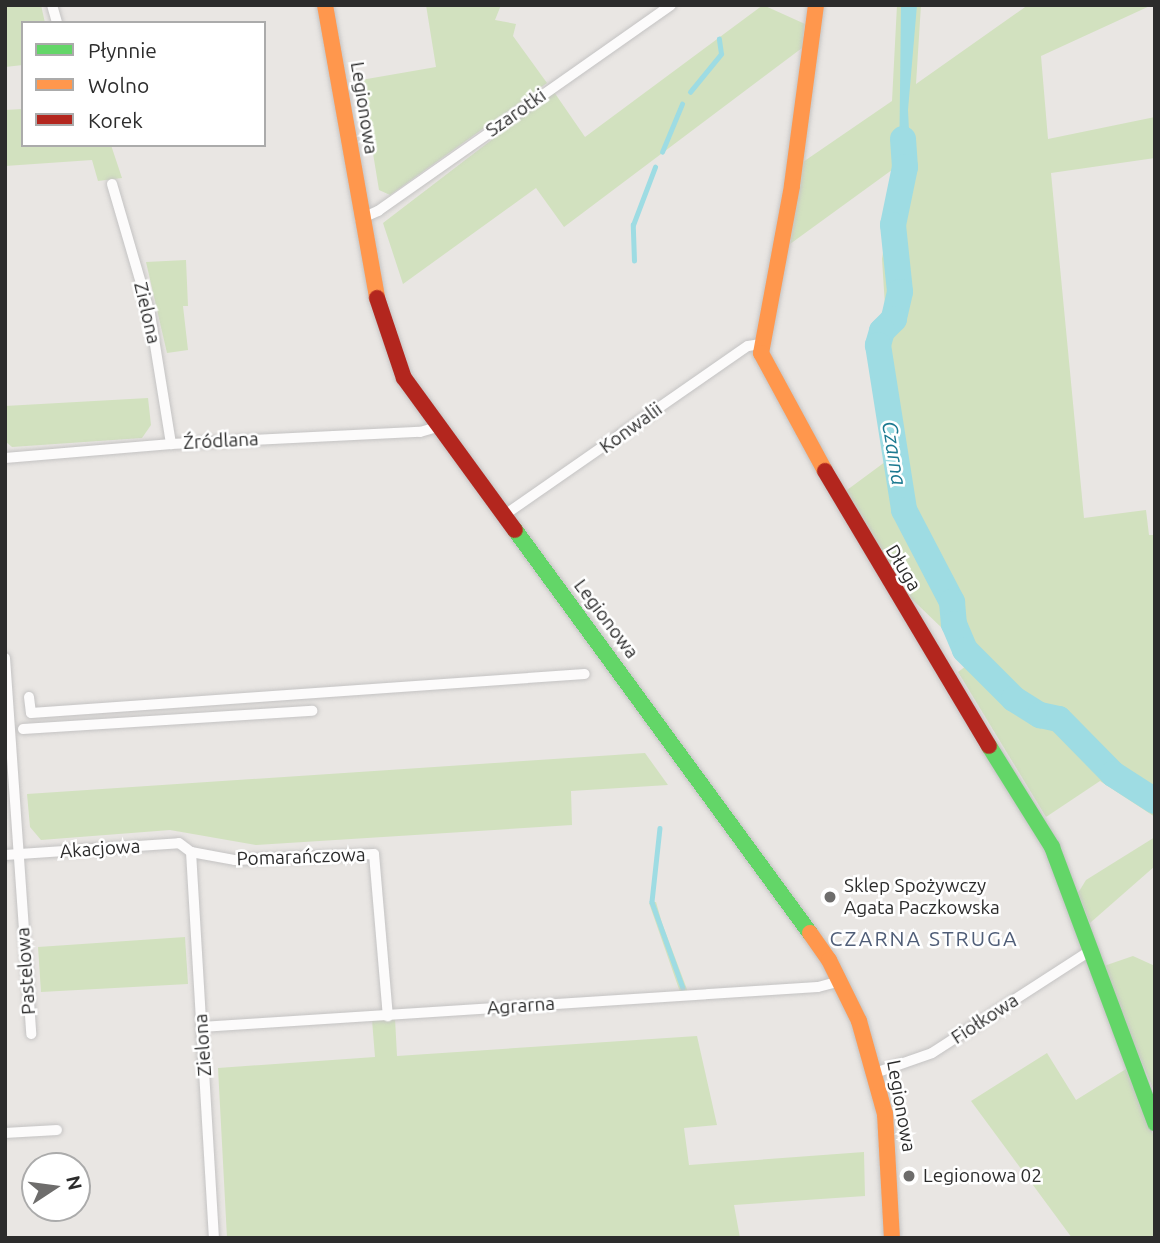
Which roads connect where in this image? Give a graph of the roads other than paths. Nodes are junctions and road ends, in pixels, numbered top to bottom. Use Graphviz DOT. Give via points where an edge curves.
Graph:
graph roads {
  1 [pos="325,5"];
  2 [pos="671,5"];
  3 [pos="816,5"];
  4 [pos="112,184"];
  5 [pos="360,219"];
  6 [pos="761,344"];
  7 [pos="437,427"];
  8 [pos="171,444"];
  9 [pos="5,458"];
  10 [pos="503,516"];
  11 [pos="5,658"];
  12 [pos="585,674"];
  13 [pos="29,697"];
  14 [pos="312,711"];
  15 [pos="23,729"];
  16 [pos="191,852"];
  17 [pos="18,854"];
  18 [pos="5,855"];
  19 [pos="1088,952"];
  20 [pos="840,981"];
  21 [pos="388,1016"];
  22 [pos="201,1027"];
  23 [pos="31,1034"];
  24 [pos="875,1073"];
  25 [pos="1155,1123"];
  26 [pos="57,1130"];
  27 [pos="5,1133"];
  28 [pos="214,1238"];
  29 [pos="892,1238"];
  1 -- 5 [label="main road, Legionowa"];
  2 -- 5 [label="street, Szarotki" via="378,211"];
  3 -- 6 [label="main road, Długa" via="792,186"];
  4 -- 8 [label="street, Zielona" via="150,314"];
  5 -- 7 [label="main road, Legionowa" via="385,333 404,378"];
  6 -- 10 [label="street, Konwalii" via="738,352"];
  6 -- 19 [label="main road, Długa" via="772,380 857,531 1052,847"];
  7 -- 8 [label="street, Źródlana" via="420,432"];
  7 -- 10 [label="main road, Legionowa"];
  8 -- 9 [label="street, Źródlana"];
  10 -- 20 [label="main road, Legionowa" via="808,929"];
  11 -- 17 [label="street, Pastelowa"];
  12 -- 13 [label="street" via="31,713"];
  14 -- 15 [label="street"];
  16 -- 17 [label="street, Akacjowa" via="179,843"];
  16 -- 21 [label="street, Pomarańczowa" via="235,860 374,854"];
  16 -- 22 [label="street, Zielona"];
  17 -- 18 [label="street, Akacjowa"];
  17 -- 23 [label="street, Pastelowa"];
  19 -- 24 [label="street, Fiołkowa" via="932,1053"];
  19 -- 25 [label="main road, Długa"];
  20 -- 21 [label="street, Agrarna" via="818,987"];
  20 -- 24 [label="main road, Legionowa"];
  21 -- 22 [label="street, Agrarna"];
  22 -- 28 [label="street, Zielona"];
  24 -- 29 [label="main road, Legionowa" via="890,1145"];
  26 -- 27 [label="street"];
}
